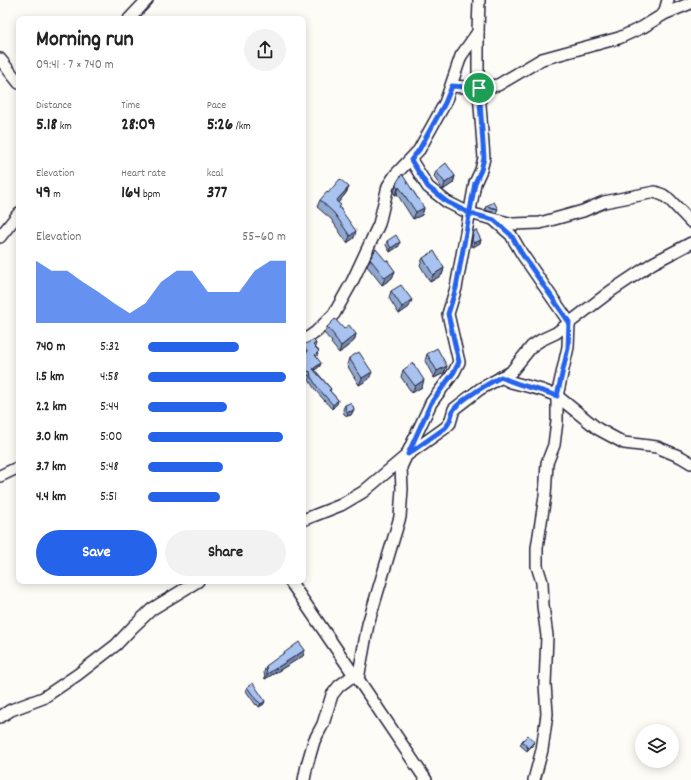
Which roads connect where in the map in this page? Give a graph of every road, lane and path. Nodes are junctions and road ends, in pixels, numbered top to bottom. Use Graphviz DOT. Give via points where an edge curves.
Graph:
graph roads {
  1 [pos="147,0"];
  2 [pos="479,0"];
  3 [pos="668,0"];
  4 [pos="691,3"];
  5 [pos="664,14"];
  6 [pos="133,16"];
  7 [pos="478,32"];
  8 [pos="0,59"];
  9 [pos="16,80"];
  10 [pos="452,86"];
  11 [pos="479,88"];
  12 [pos="411,160"];
  13 [pos="469,213"];
  14 [pos="16,217"];
  15 [pos="494,220"];
  16 [pos="691,222"];
  17 [pos="0,237"];
  18 [pos="691,243"];
  19 [pos="569,322"];
  20 [pos="306,339"];
  21 [pos="501,377"];
  22 [pos="557,396"];
  23 [pos="408,454"];
  24 [pos="691,463"];
  25 [pos="16,468"];
  26 [pos="0,476"];
  27 [pos="306,519"];
  28 [pos="193,584"];
  29 [pos="292,584"];
  30 [pos="356,677"];
  31 [pos="0,717"];
  32 [pos="304,780"];
  33 [pos="426,780"];
  34 [pos="534,780"];
  1 -- 6 [label="street"];
  2 -- 7 [label="street"];
  3 -- 5 [label="street"];
  4 -- 5 [label="street"];
  5 -- 11 [label="street" via="619,38 542,59 506,82"];
  7 -- 10 [label="street" via="461,56"];
  7 -- 11 [label="street"];
  8 -- 9 [label="street"];
  10 -- 11 [label="street"];
  10 -- 12 [label="street" via="419,150"];
  11 -- 13 [label="street" via="484,158 475,183"];
  12 -- 13 [label="street" via="428,187 447,202"];
  12 -- 20 [label="street" via="388,186 377,229 334,314"];
  13 -- 15 [label="street"];
  13 -- 23 [label="street" via="456,288 448,314 459,362 431,403"];
  14 -- 17 [label="street"];
  15 -- 16 [label="street" via="512,224 540,223 583,211 604,202 655,192 664,195"];
  15 -- 19 [label="street" via="511,235"];
  18 -- 19 [label="street" via="653,263"];
  19 -- 21 [label="street" via="556,333 532,346 514,369"];
  19 -- 22 [label="street" via="568,348"];
  21 -- 22 [label="street"];
  21 -- 23 [label="street" via="467,398 454,409 450,423 445,428"];
  22 -- 24 [label="street" via="598,429 624,443 657,447"];
  22 -- 34 [label="street" via="554,444 547,463 537,548 537,566 542,582 547,636 547,714 542,750"];
  23 -- 27 [label="street" via="363,492 341,505"];
  23 -- 30 [label="street" via="400,472 400,517 368,624"];
  25 -- 26 [label="street"];
  28 -- 31 [label="street" via="152,609 116,645 44,698 11,710"];
  29 -- 30 [label="street"];
  30 -- 32 [label="street" via="339,686 332,695 323,724 314,741"];
  30 -- 33 [label="street"];
}
